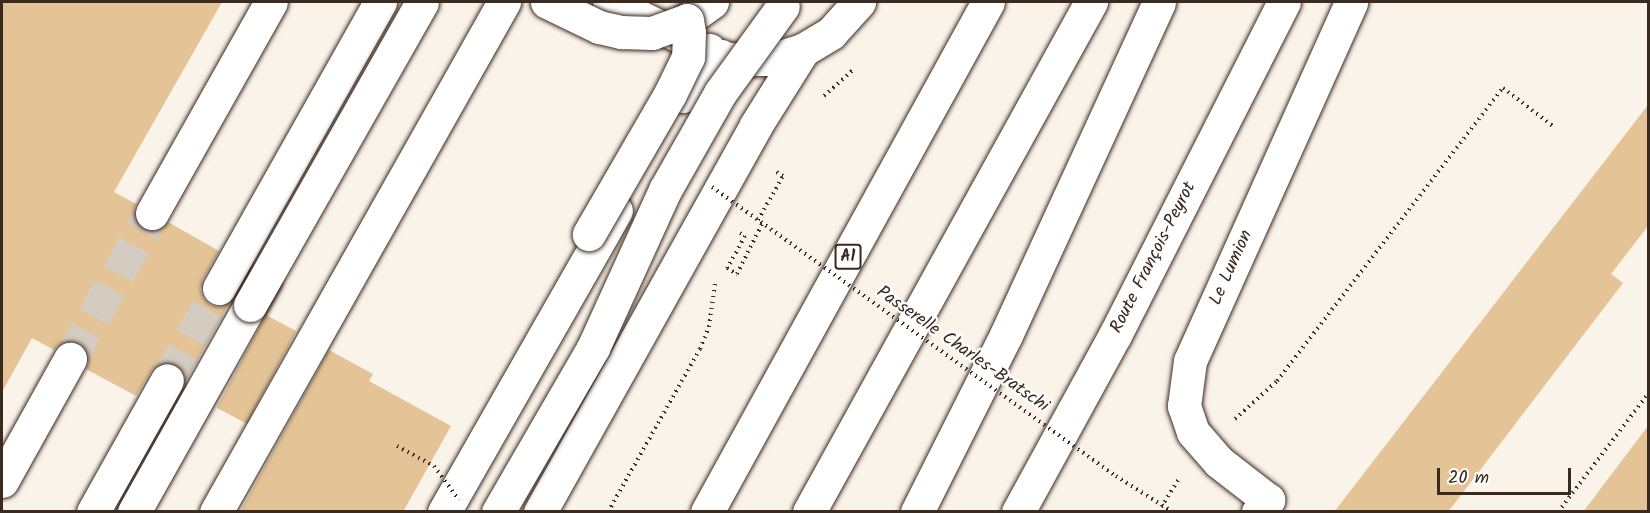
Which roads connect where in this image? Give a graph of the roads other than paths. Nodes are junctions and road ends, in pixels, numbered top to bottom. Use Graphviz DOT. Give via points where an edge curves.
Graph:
graph roads {
  1 [pos="271,2"];
  2 [pos="380,2"];
  3 [pos="422,2"];
  4 [pos="504,2"];
  5 [pos="547,2"];
  6 [pos="609,2"];
  7 [pos="859,2"];
  8 [pos="988,2"];
  9 [pos="1090,2"];
  10 [pos="1159,2"];
  11 [pos="1284,2"];
  12 [pos="1351,2"];
  13 [pos="784,3"];
  14 [pos="691,6"];
  15 [pos="709,50"];
  16 [pos="803,50"];
  17 [pos="152,213"];
  18 [pos="219,288"];
  19 [pos="250,305"];
  20 [pos="70,359"];
  21 [pos="167,380"];
  22 [pos="198,397"];
  23 [pos="2,481"];
  24 [pos="447,503"];
  25 [pos="93,512"];
  26 [pos="134,512"];
  27 [pos="216,512"];
  28 [pos="498,512"];
  29 [pos="540,512"];
  30 [pos="707,512"];
  31 [pos="809,512"];
  32 [pos="917,512"];
  33 [pos="1018,512"];
  34 [pos="1258,512"];
  1 -- 17 [label="main road"];
  2 -- 18 [label="main road"];
  3 -- 19 [label="main road, bridge"];
  3 -- 26 [label="main road"];
  4 -- 27 [label="main road"];
  5 -- 14 [label="main road, bridge" via="599,27 652,33"];
  6 -- 15 [label="main road"];
  7 -- 16 [label="main road" via="831,33"];
  8 -- 30 [label="main road, A1"];
  9 -- 31 [label="main road"];
  10 -- 32 [label="main road" via="1006,335"];
  11 -- 33 [label="main road, Route François-Peyrot" via="1120,324"];
  12 -- 34 [label="main road, Le Lumion" via="1190,361 1184,406 1193,432 1204,447 1268,500"];
  13 -- 28 [label="main road, bridge" via="720,93 650,219 593,348"];
  14 -- 24 [label="main road, bridge" via="688,57 670,94"];
  15 -- 16 [label="main road" via="727,59 772,59"];
  15 -- 24 [label="main road"];
  16 -- 29 [label="main road" via="756,125"];
  20 -- 23 [label="main road"];
  21 -- 25 [label="main road"];
  22 -- 26 [label="main road"];
}
